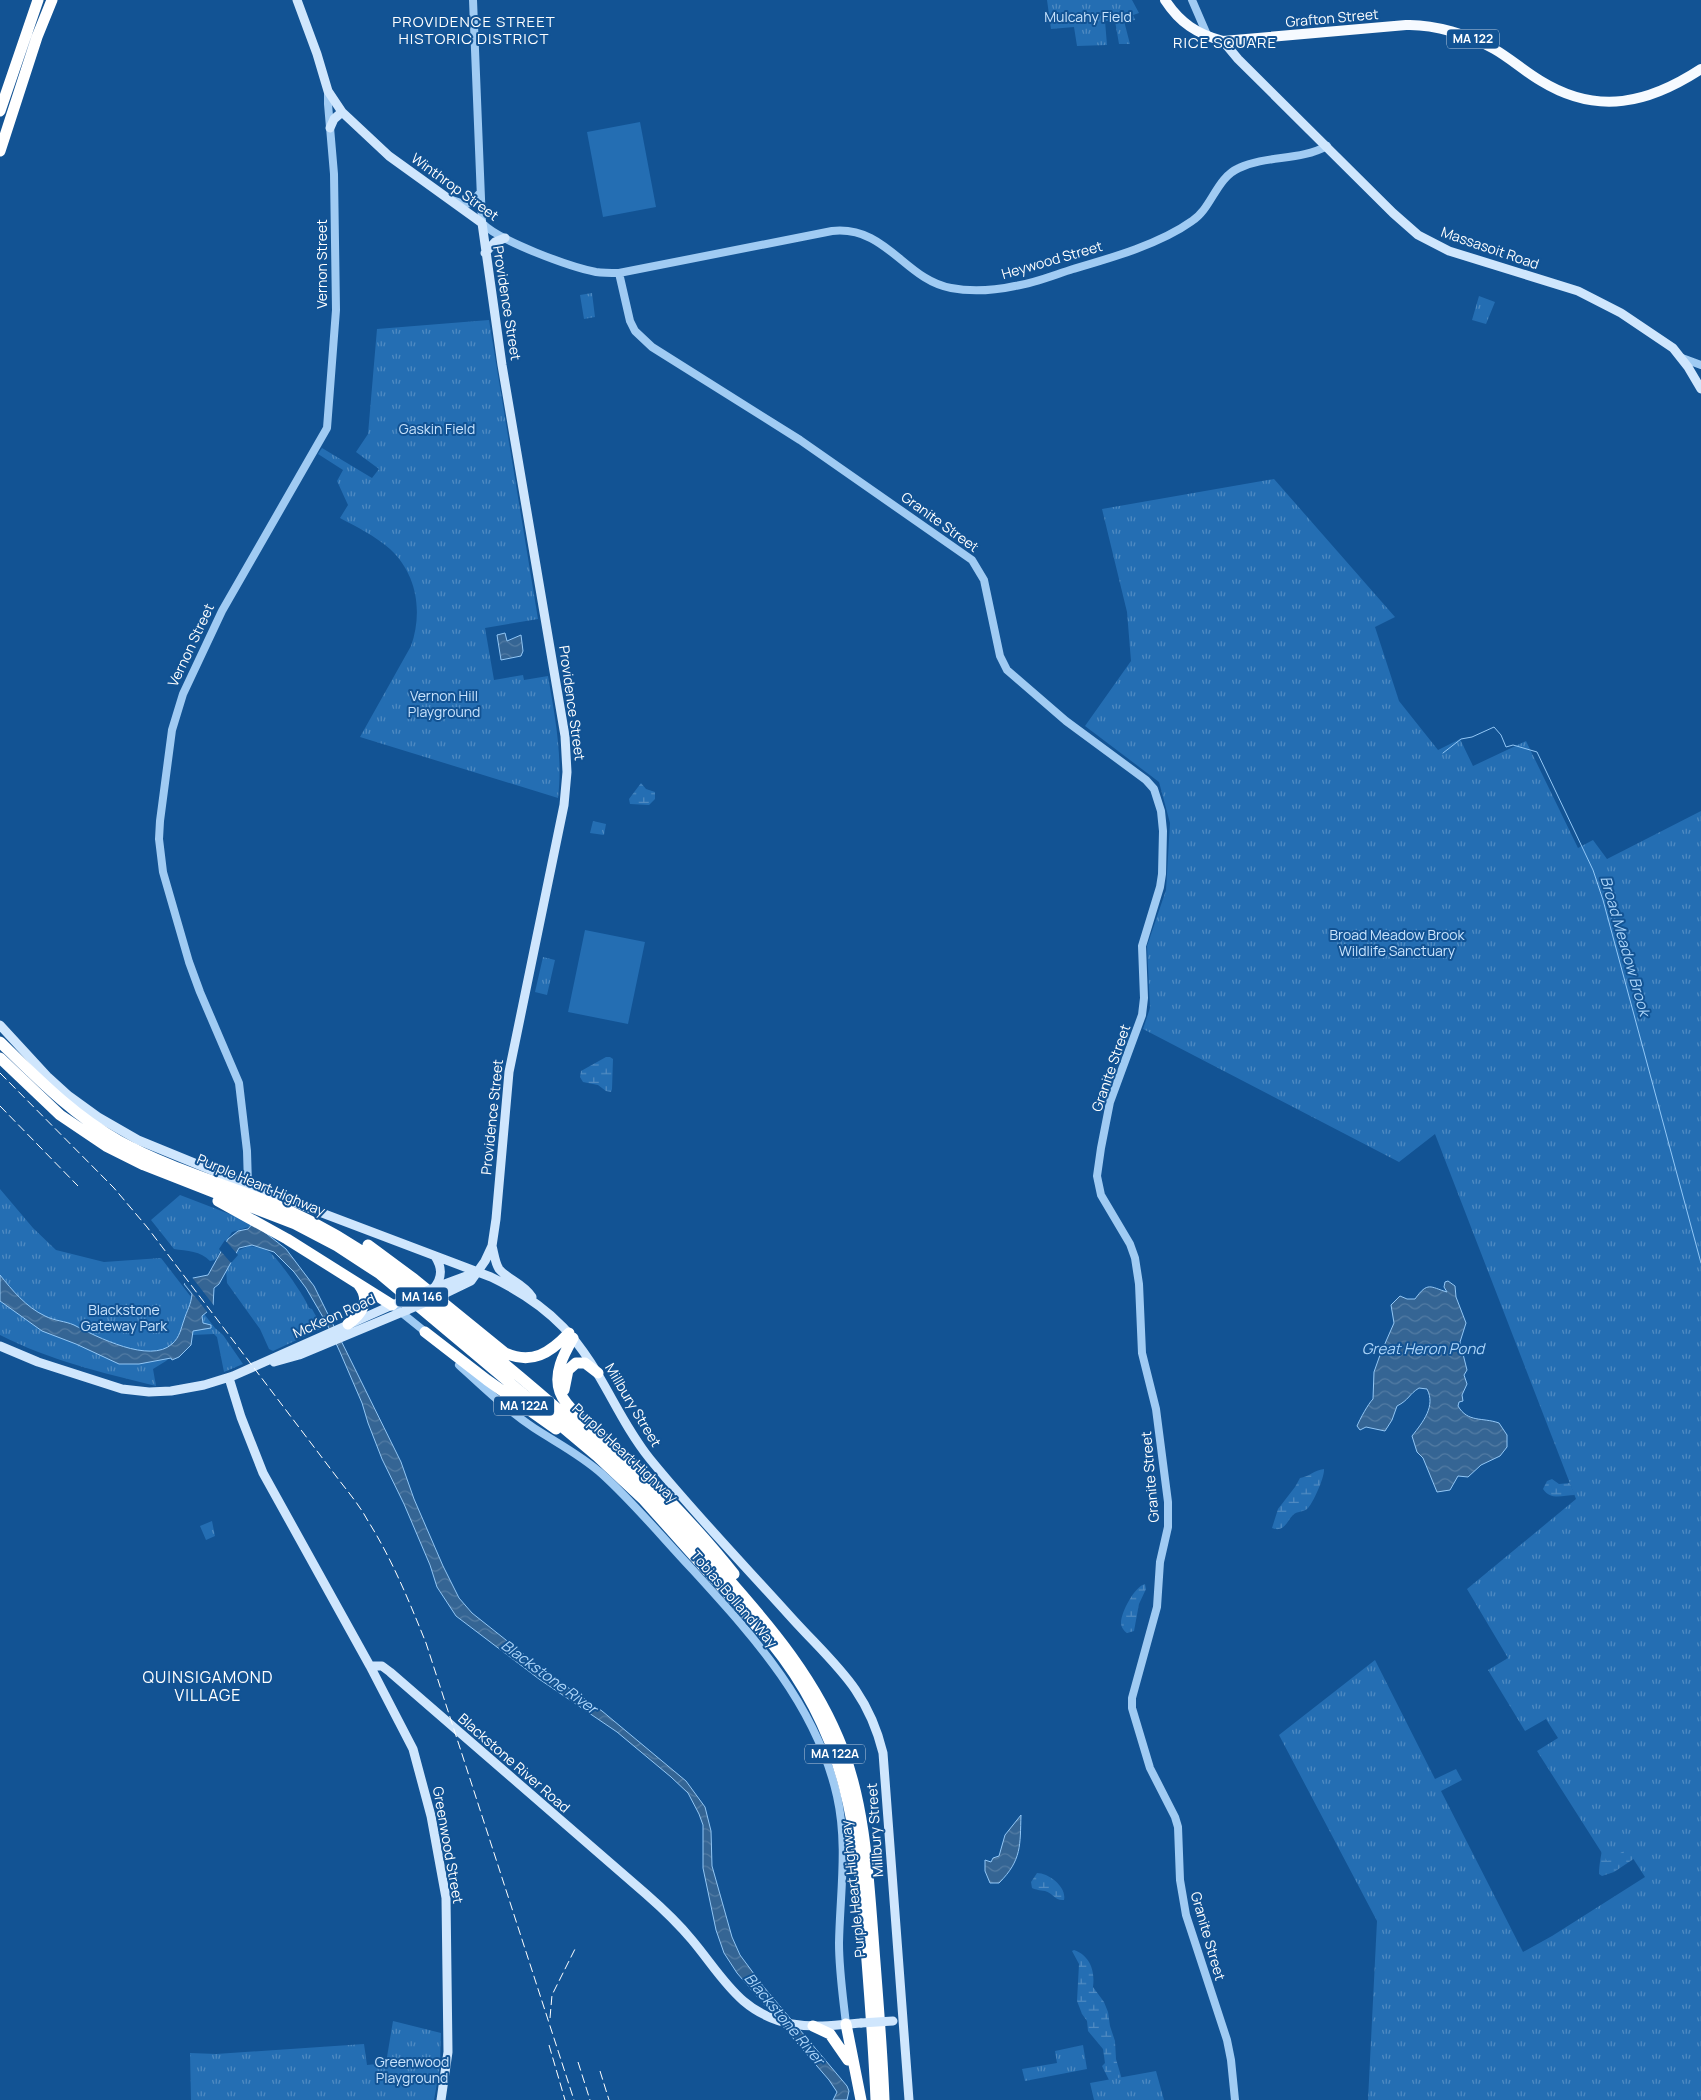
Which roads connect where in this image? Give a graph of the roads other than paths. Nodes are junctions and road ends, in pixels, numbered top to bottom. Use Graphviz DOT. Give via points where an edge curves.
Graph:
graph roads {
  1 [pos="38,0"];
  2 [pos="53,0"];
  3 [pos="298,0"];
  4 [pos="474,0"];
  5 [pos="1166,0"];
  6 [pos="1192,0"];
  7 [pos="31,36"];
  8 [pos="1208,37"];
  9 [pos="1223,41"];
  10 [pos="27,49"];
  11 [pos="1701,69"];
  12 [pos="328,91"];
  13 [pos="0,110"];
  14 [pos="342,112"];
  15 [pos="330,128"];
  16 [pos="1327,146"];
  17 [pos="1,150"];
  18 [pos="480,193"];
  19 [pos="451,199"];
  20 [pos="482,223"];
  21 [pos="504,238"];
  22 [pos="485,253"];
  23 [pos="619,273"];
  24 [pos="1682,358"];
  25 [pos="1701,365"];
  26 [pos="1699,380"];
  27 [pos="0,1025"];
  28 [pos="0,1042"];
  29 [pos="0,1058"];
  30 [pos="156,1170"];
  31 [pos="243,1188"];
  32 [pos="492,1246"];
  33 [pos="434,1256"];
  34 [pos="477,1272"];
  35 [pos="357,1283"];
  36 [pos="434,1288"];
  37 [pos="537,1303"];
  38 [pos="395,1304"];
  39 [pos="404,1311"];
  40 [pos="350,1329"];
  41 [pos="426,1332"];
  42 [pos="571,1336"];
  43 [pos="0,1346"];
  44 [pos="598,1373"];
  45 [pos="229,1378"];
  46 [pos="565,1402"];
  47 [pos="623,1480"];
  48 [pos="781,1641"];
  49 [pos="370,1666"];
  50 [pos="903,2020"];
  51 [pos="846,2024"];
  52 [pos="813,2026"];
  53 [pos="854,2068"];
  54 [pos="441,2100"];
  55 [pos="861,2100"];
  56 [pos="876,2100"];
  57 [pos="884,2100"];
  58 [pos="909,2100"];
  59 [pos="1235,2100"];
  1 -- 7 [label="highway"];
  2 -- 7 [label="highway"];
  3 -- 12 [label="main road"];
  4 -- 18 [label="street, Providence Street"];
  5 -- 8 [label="highway, Grafton Street / MA 122" via="1186,25"];
  6 -- 8 [label="street"];
  7 -- 10 [label="highway"];
  8 -- 9 [label="highway, Grafton Street / MA 122"];
  9 -- 11 [label="highway, Grafton Street / MA 122" via="1423,26 1488,45 1540,81 1579,97 1606,102 1655,94"];
  9 -- 16 [label="main road, Massasoit Road"];
  10 -- 13 [label="highway"];
  10 -- 17 [label="highway"];
  12 -- 14 [label="main road, Winthrop Street"];
  12 -- 15 [label="street, Vernon Street"];
  14 -- 15 [label="main road"];
  14 -- 19 [label="main road, Winthrop Street" via="390,156 437,193"];
  15 -- 31 [label="street, Vernon Street" via="335,195 336,310 327,428 222,611 182,694 172,730 160,821 163,872 186,952 239,1083 247,1150"];
  16 -- 23 [label="street, Heywood Street" via="1306,154 1237,168 1214,192 1202,212 1180,228 1121,254 1015,286 971,289 944,286 872,238 846,230"];
  16 -- 24 [label="main road, Massasoit Road" via="1393,213 1423,238 1458,255 1588,295 1649,330"];
  18 -- 19 [label="street" via="468,204"];
  18 -- 20 [label="street, Providence Street"];
  19 -- 20 [label="main road, Winthrop Street"];
  20 -- 21 [label="street, Winthrop Street"];
  20 -- 22 [label="main road, Providence Street"];
  21 -- 22 [label="main road"];
  21 -- 23 [label="street, Winthrop Street" via="578,267"];
  22 -- 32 [label="main road, Providence Street" via="565,736 567,772 560,829 509,1072"];
  23 -- 59 [label="street, Granite Street" via="630,321 635,331 652,347 805,443 972,560 984,580 1000,656 1007,670 1066,721 1146,780 1158,799 1163,831 1162,874 1142,946 1143,1005 1108,1110 1097,1176 1101,1195 1130,1244 1136,1264 1142,1353 1156,1409 1168,1502 1168,1527 1160,1562 1157,1608 1132,1704 1150,1768 1178,1827 1180,1880 1186,1915 1227,2040"];
  24 -- 25 [label="street"];
  24 -- 26 [label="main road, Massasoit Road"];
  27 -- 31 [label="main road, Millbury Street" via="58,1087 98,1117 138,1140"];
  28 -- 31 [label="highway, Purple Heart Highway / MA 146" via="52,1093 95,1126 148,1155"];
  29 -- 30 [label="highway, Purple Heart Highway / MA 146" via="42,1100 82,1132"];
  30 -- 35 [label="highway" via="258,1222"];
  30 -- 47 [label="highway, Purple Heart Highway / MA 146" via="295,1224 352,1255 403,1292"];
  31 -- 33 [label="main road, Millbury Street"];
  31 -- 42 [label="highway" via="304,1212 356,1238 414,1279 498,1349 512,1356 529,1358 546,1353"];
  31 -- 48 [label="highway, Purple Heart Highway / MA 146" via="354,1246 389,1270 476,1342 635,1480 690,1536"];
  32 -- 34 [label="main road, Providence Street"];
  32 -- 37 [label="main road" via="499,1269 521,1284"];
  33 -- 34 [label="main road, Millbury Street"];
  33 -- 36 [label="main road" via="441,1271"];
  34 -- 36 [label="main road, McKeon Road"];
  34 -- 37 [label="main road, Millbury Street" via="508,1285"];
  34 -- 39 [label="main road, McKeon Road, bridge" via="466,1284"];
  35 -- 38 [label="highway"];
  35 -- 40 [label="highway" via="364,1297 363,1308"];
  36 -- 38 [label="main road, McKeon Road, bridge"];
  37 -- 42 [label="main road, Millbury Street"];
  38 -- 39 [label="street, Tobias Bolland Way / MA 122A"];
  38 -- 40 [label="main road, McKeon Road"];
  39 -- 40 [label="main road, McKeon Road"];
  39 -- 41 [label="street, Tobias Bolland Way / MA 122A"];
  40 -- 45 [label="main road, McKeon Road" via="293,1357 269,1362"];
  41 -- 47 [label="highway, MA 122A"];
  41 -- 51 [label="street, Tobias Bolland Way" via="509,1408 602,1474 656,1529 767,1655 805,1711 832,1779 843,1833 839,1956"];
  42 -- 44 [label="main road, Millbury Street"];
  42 -- 46 [label="highway, MA 122A" via="558,1374 559,1389"];
  43 -- 45 [label="main road, McKeon Road" via="78,1375 131,1390 171,1391"];
  44 -- 46 [label="highway" via="585,1363 573,1364 565,1380"];
  44 -- 50 [label="main road, Millbury Street" via="649,1458 848,1677 874,1721 884,1753"];
  45 -- 49 [label="main road" via="263,1473"];
  46 -- 48 [label="highway, MA 122A" via="688,1520 742,1585"];
  47 -- 56 [label="highway, Purple Heart Highway / MA 122A" via="736,1602 791,1667 820,1716 831,1742 849,1804 857,1852"];
  48 -- 57 [label="highway, Purple Heart Highway / MA 122A" via="812,1686 830,1720 844,1751 860,1812 869,1881"];
  49 -- 52 [label="main road, Blackstone River Road" via="382,1666 390,1672 646,1894 681,1928 728,1988 749,2006 783,2022"];
  49 -- 54 [label="main road, Greenwood Street" via="415,1754 444,1884 448,2045"];
  50 -- 51 [label="main road, Blackstone River Road, bridge"];
  50 -- 58 [label="main road, Millbury Street"];
  51 -- 52 [label="main road, Blackstone River Road"];
  51 -- 53 [label="highway"];
  52 -- 53 [label="highway" via="825,2030 835,2039"];
  53 -- 55 [label="highway"];
}
